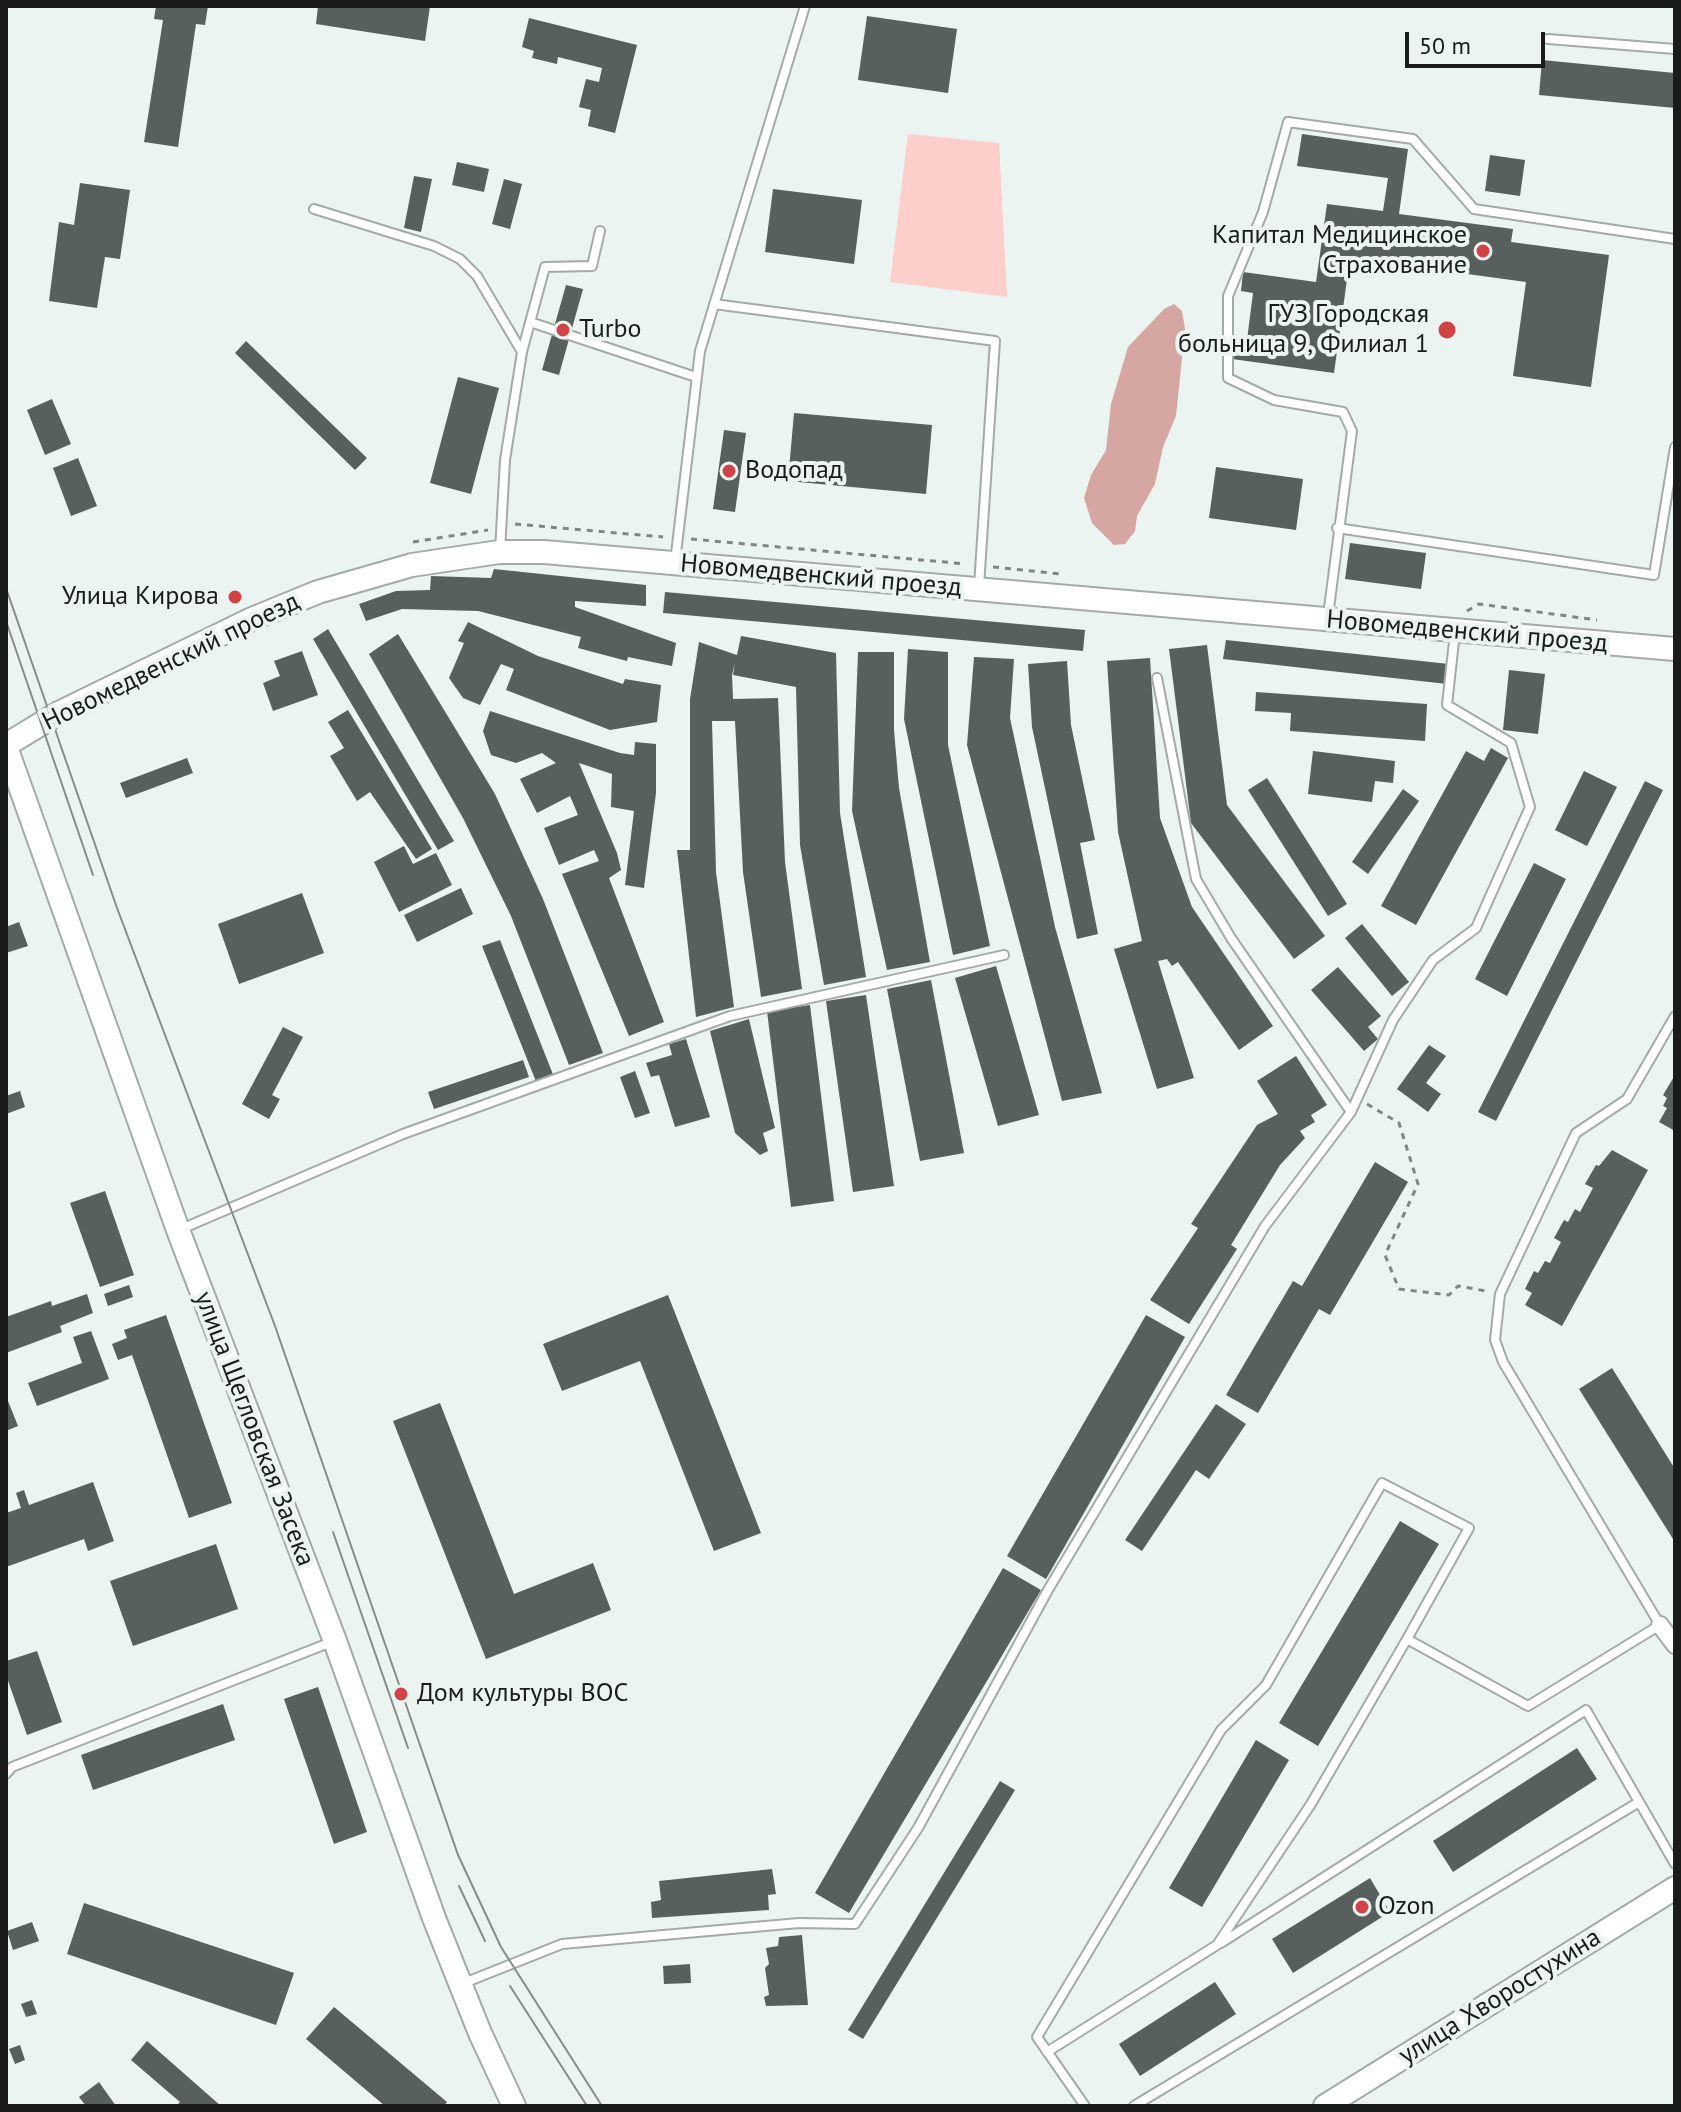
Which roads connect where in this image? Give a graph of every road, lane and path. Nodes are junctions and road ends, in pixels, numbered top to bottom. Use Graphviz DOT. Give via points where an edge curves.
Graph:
graph roads {
  1 [pos="805,6"];
  2 [pos="1548,39"];
  3 [pos="1675,49"];
  4 [pos="314,209"];
  5 [pos="600,231"];
  6 [pos="1675,239"];
  7 [pos="714,304"];
  8 [pos="530,322"];
  9 [pos="522,352"];
  10 [pos="696,377"];
  11 [pos="1675,447"];
  12 [pos="1337,528"];
  13 [pos="499,552"];
  14 [pos="675,563"];
  15 [pos="978,591"];
  16 [pos="1327,621"];
  17 [pos="1455,631"];
  18 [pos="1675,649"];
  19 [pos="1157,678"];
  20 [pos="6,746"];
  21 [pos="1004,955"];
  22 [pos="1675,1016"];
  23 [pos="1357,1098"];
  24 [pos="1351,1112"];
  25 [pos="178,1230"];
  26 [pos="1500,1294"];
  27 [pos="1660,1625"];
  28 [pos="1407,1639"];
  29 [pos="335,1641"];
  30 [pos="1675,1645"];
  31 [pos="6,1774"];
  32 [pos="1639,1802"];
  33 [pos="1675,1864"];
  34 [pos="1675,1888"];
  35 [pos="1217,1945"];
  36 [pos="459,1984"];
  37 [pos="1047,2052"];
  38 [pos="514,2106"];
  39 [pos="1085,2106"];
  40 [pos="1134,2106"];
  41 [pos="1325,2106"];
  1 -- 7 [label="lane"];
  2 -- 3 [label="lane"];
  4 -- 9 [label="lane" via="460,259 477,276"];
  5 -- 8 [label="lane" via="592,266 545,267"];
  6 -- 12 [label="lane" via="1474,209 1413,139 1288,122 1263,212 1228,296 1228,378 1274,400 1343,412 1352,431"];
  7 -- 10 [label="lane"];
  7 -- 15 [label="lane" via="995,341"];
  8 -- 9 [label="lane"];
  8 -- 10 [label="lane"];
  9 -- 13 [label="lane" via="505,460"];
  10 -- 14 [label="lane"];
  11 -- 12 [label="lane" via="1654,575"];
  12 -- 16 [label="lane"];
  13 -- 14 [label="street, Новомедвенский проезд"];
  13 -- 20 [label="street, Новомедвенский проезд" via="412,565 318,592 86,699"];
  14 -- 15 [label="street, Новомедвенский проезд"];
  15 -- 16 [label="street, Новомедвенский проезд"];
  16 -- 17 [label="street, Новомедвенский проезд"];
  17 -- 18 [label="street, Новомедвенский проезд"];
  17 -- 23 [label="lane" via="1447,705 1511,743 1530,807 1476,928 1433,960 1393,1020"];
  19 -- 24 [label="lane" via="1196,879"];
  20 -- 25 [label="street, улица Щегловская Засека"];
  21 -- 25 [label="lane" via="730,1016 403,1134"];
  22 -- 26 [label="lane" via="1627,1099 1576,1133"];
  23 -- 24 [label="lane"];
  23 -- 26 [label="path" via="1399,1123 1418,1184 1385,1255 1399,1289 1449,1295 1458,1286"];
  24 -- 36 [label="lane" via="1257,1240 1048,1590 918,1828 855,1924 799,1923 562,1944"];
  25 -- 29 [label="street, улица Щегловская Засека"];
  26 -- 27 [label="lane" via="1495,1340 1503,1362"];
  27 -- 28 [label="lane" via="1528,1706"];
  27 -- 30 [label="street"];
  28 -- 35 [label="lane" via="1311,1804"];
  28 -- 37 [label="lane" via="1469,1528 1382,1483 1266,1685 1221,1730 1037,2037"];
  29 -- 31 [label="lane" via="12,1767"];
  29 -- 36 [label="street, улица Щегловская Засека"];
  32 -- 33 [label="lane"];
  32 -- 35 [label="lane" via="1586,1710"];
  32 -- 40 [label="lane"];
  34 -- 41 [label="street, улица Хворостухина"];
  35 -- 37 [label="lane"];
  36 -- 38 [label="street, улица Щегловская Засека"];
  37 -- 39 [label="lane"];
}
